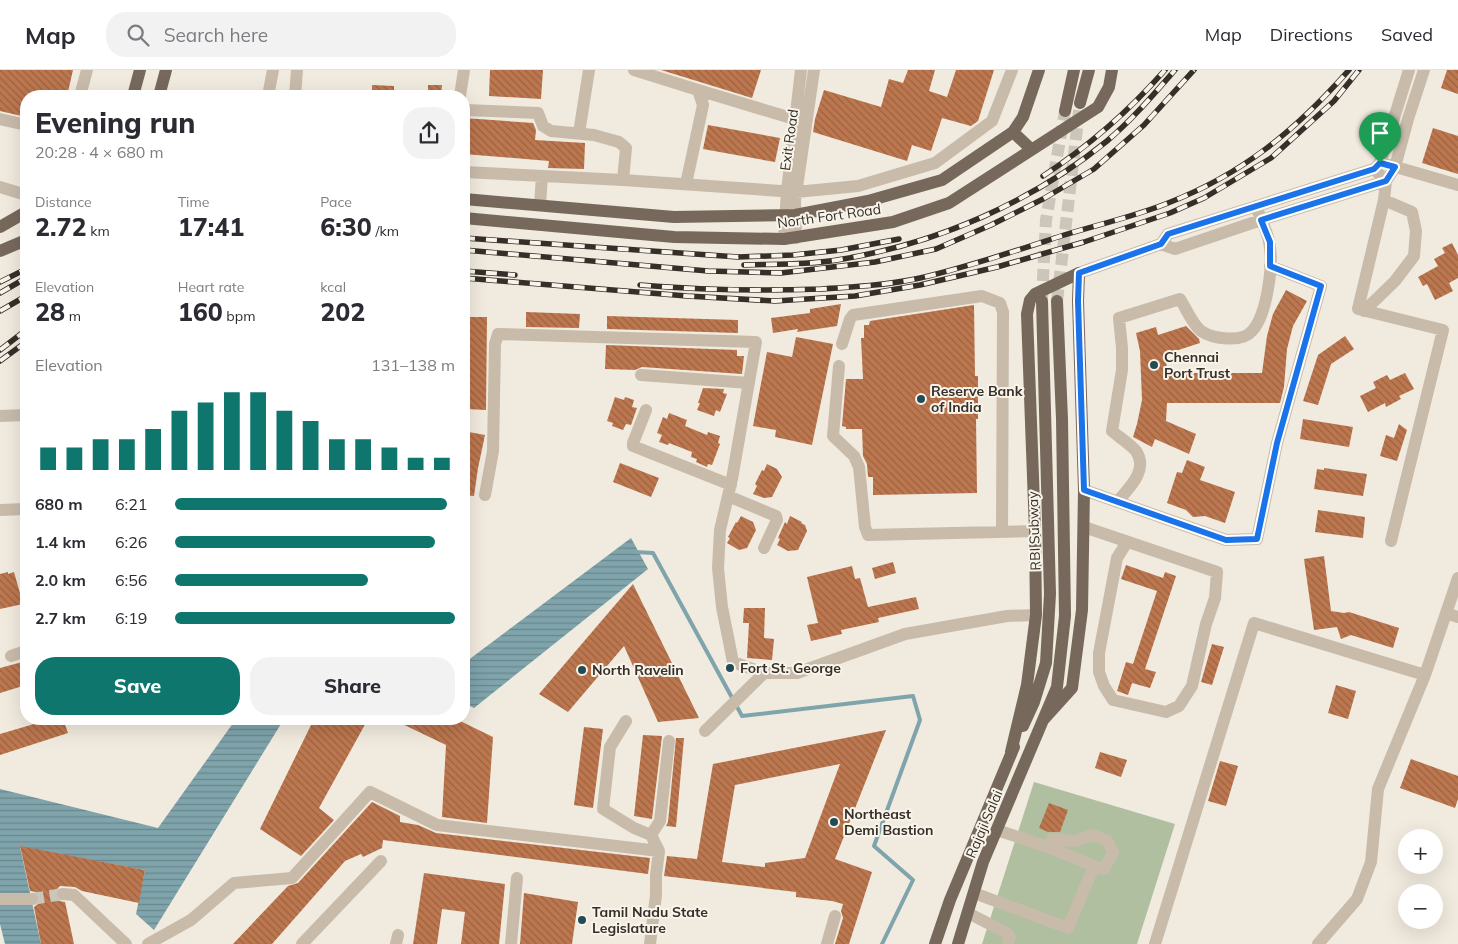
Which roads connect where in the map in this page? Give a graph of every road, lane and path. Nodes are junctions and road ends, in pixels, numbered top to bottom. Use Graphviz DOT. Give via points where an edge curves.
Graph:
graph roads {
  1 [pos="87,70"];
  2 [pos="166,70"];
  3 [pos="273,70"];
  4 [pos="297,70"];
  5 [pos="464,70"];
  6 [pos="589,70"];
  7 [pos="634,70"];
  8 [pos="801,70"];
  9 [pos="814,70"];
  10 [pos="1012,70"];
  11 [pos="1039,70"];
  12 [pos="1074,70"];
  13 [pos="1089,70"];
  14 [pos="1112,70"];
  15 [pos="1408,70"];
  16 [pos="1424,70"];
  17 [pos="136,71"];
  18 [pos="82,90"];
  19 [pos="134,90"];
  20 [pos="161,90"];
  21 [pos="269,90"];
  22 [pos="295,90"];
  23 [pos="461,90"];
  24 [pos="698,90"];
  25 [pos="1080,103"];
  26 [pos="470,110"];
  27 [pos="1065,111"];
  28 [pos="0,119"];
  29 [pos="801,120"];
  30 [pos="20,124"];
  31 [pos="1013,132"];
  32 [pos="579,133"];
  33 [pos="1031,149"];
  34 [pos="1377,166"];
  35 [pos="1395,167"];
  36 [pos="470,172"];
  37 [pos="542,176"];
  38 [pos="623,180"];
  39 [pos="1386,181"];
  40 [pos="686,184"];
  41 [pos="1458,185"];
  42 [pos="0,187"];
  43 [pos="792,192"];
  44 [pos="20,193"];
  45 [pos="470,199"];
  46 [pos="1384,200"];
  47 [pos="540,205"];
  48 [pos="1256,206"];
  49 [pos="20,215"];
  50 [pos="790,216"];
  51 [pos="470,219"];
  52 [pos="1261,220"];
  53 [pos="0,227"];
  54 [pos="790,238"];
  55 [pos="20,243"];
  56 [pos="1161,244"];
  57 [pos="0,251"];
  58 [pos="1270,266"];
  59 [pos="1079,273"];
  60 [pos="1057,300"];
  61 [pos="1042,301"];
  62 [pos="1364,311"];
  63 [pos="842,344"];
  64 [pos="839,366"];
  65 [pos="641,375"];
  66 [pos="749,383"];
  67 [pos="646,410"];
  68 [pos="20,415"];
  69 [pos="0,416"];
  70 [pos="1084,490"];
  71 [pos="729,491"];
  72 [pos="486,495"];
  73 [pos="1117,502"];
  74 [pos="20,509"];
  75 [pos="0,510"];
  76 [pos="1084,528"];
  77 [pos="1035,530"];
  78 [pos="1002,532"];
  79 [pos="1391,541"];
  80 [pos="1127,542"];
  81 [pos="764,548"];
  82 [pos="1458,578"];
  83 [pos="1036,615"];
  84 [pos="1452,615"];
  85 [pos="20,652"];
  86 [pos="11,656"];
  87 [pos="764,673"];
  88 [pos="1425,675"];
  89 [pos="1044,719"];
  90 [pos="626,721"];
  91 [pos="705,731"];
  92 [pos="669,741"];
  93 [pos="1011,752"];
  94 [pos="997,830"];
  95 [pos="651,835"];
  96 [pos="1048,847"];
  97 [pos="659,851"];
  98 [pos="381,861"];
  99 [pos="1094,866"];
  100 [pos="517,878"];
  101 [pos="974,893"];
  102 [pos="63,894"];
  103 [pos="0,899"];
  104 [pos="32,899"];
  105 [pos="968,913"];
  106 [pos="835,916"];
  107 [pos="126,944"];
  108 [pos="148,944"];
  109 [pos="302,944"];
  110 [pos="511,944"];
  111 [pos="650,944"];
  112 [pos="827,944"];
  113 [pos="935,944"];
  114 [pos="958,944"];
  115 [pos="1008,944"];
  116 [pos="1155,944"];
  117 [pos="1318,944"];
  1 -- 18 [label="street"];
  2 -- 20 [label="main road"];
  3 -- 21 [label="street"];
  4 -- 22 [label="street"];
  5 -- 23 [label="street"];
  6 -- 32 [label="street"];
  7 -- 24 [label="street"];
  8 -- 29 [label="street"];
  9 -- 29 [label="street, Exit Road"];
  10 -- 43 [label="street" via="992,121 935,163 858,186"];
  11 -- 31 [label="main road, North Fort Road" via="1023,117"];
  12 -- 27 [label="main road"];
  13 -- 25 [label="main road"];
  14 -- 33 [label="main road, North Fort Road" via="1109,87 1098,107"];
  15 -- 34 [label="street"];
  16 -- 35 [label="street"];
  17 -- 19 [label="main road"];
  24 -- 29 [label="street"];
  24 -- 40 [label="street" via="704,105"];
  26 -- 32 [label="street" via="538,113 543,126 551,131"];
  28 -- 30 [label="street"];
  29 -- 43 [label="street, Exit Road"];
  31 -- 33 [label="main road"];
  31 -- 50 [label="main road, North Fort Road" via="942,180 868,201"];
  32 -- 38 [label="street" via="619,142 626,148"];
  33 -- 54 [label="main road, North Fort Road" via="949,203 893,222"];
  34 -- 35 [label="street"];
  34 -- 39 [label="street"];
  34 -- 48 [label="street"];
  35 -- 39 [label="street"];
  35 -- 41 [label="street"];
  36 -- 37 [label="street"];
  37 -- 38 [label="street"];
  37 -- 47 [label="street"];
  38 -- 40 [label="street"];
  39 -- 46 [label="street"];
  39 -- 52 [label="street"];
  40 -- 43 [label="street"];
  42 -- 44 [label="street"];
  43 -- 50 [label="street, Exit Road"];
  45 -- 47 [label="main road, North Fort Road"];
  46 -- 62 [label="street" via="1358,309"];
  46 -- 62 [label="street" via="1412,212 1416,231 1414,256 1395,281"];
  47 -- 50 [label="main road, North Fort Road" via="674,217"];
  48 -- 52 [label="street"];
  48 -- 56 [label="street" via="1168,234"];
  49 -- 53 [label="main road"];
  50 -- 54 [label="street, Exit Road"];
  51 -- 54 [label="main road, North Fort Road" via="674,237"];
  52 -- 56 [label="street" via="1175,249"];
  52 -- 58 [label="street" via="1270,242"];
  55 -- 57 [label="main road"];
  56 -- 59 [label="street"];
  58 -- 73 [label="street" via="1260,320 1251,333 1240,338 1225,339 1201,330 1180,298 1120,318 1122,370 1112,431 1136,452 1141,466 1138,477"];
  58 -- 73 [label="street" via="1321,286 1277,443 1257,539 1226,540"];
  59 -- 70 [label="main road"];
  59 -- 77 [label="main road" via="1035,294 1028,306"];
  60 -- 89 [label="main road" via="1066,616 1057,687"];
  61 -- 93 [label="main road, RBI Subway" via="1050,594 1046,663 1034,702"];
  62 -- 79 [label="street" via="1443,330"];
  63 -- 78 [label="street" via="854,315 982,296 1000,303 1003,312"];
  64 -- 78 [label="street" via="833,436 854,456 859,467 864,527 868,536"];
  65 -- 66 [label="street"];
  66 -- 71 [label="street"];
  66 -- 72 [label="street" via="756,342 498,334 495,344 494,450"];
  67 -- 71 [label="street" via="633,446"];
  68 -- 69 [label="street"];
  70 -- 73 [label="street"];
  70 -- 76 [label="main road"];
  71 -- 81 [label="street" via="776,516"];
  71 -- 87 [label="street" via="720,530 718,568 727,634 733,662"];
  74 -- 75 [label="street"];
  76 -- 80 [label="street"];
  76 -- 89 [label="main road" via="1082,610 1072,688"];
  77 -- 78 [label="street"];
  77 -- 83 [label="main road"];
  80 -- 80 [label="street" via="1118,558 1099,653 1099,672 1113,700 1166,712 1179,706 1192,686 1215,598 1217,572"];
  82 -- 84 [label="street"];
  83 -- 87 [label="street" via="1007,616 905,634 797,672"];
  83 -- 93 [label="main road" via="1027,685"];
  84 -- 88 [label="street"];
  85 -- 86 [label="street"];
  87 -- 91 [label="street"];
  88 -- 116 [label="street" via="1254,623"];
  88 -- 117 [label="street" via="1378,789 1371,862 1357,899"];
  89 -- 94 [label="main road, Rajaji Salai"];
  90 -- 95 [label="street" via="610,747 603,809"];
  92 -- 95 [label="street" via="660,822"];
  93 -- 113 [label="main road, Rajaji Salai"];
  94 -- 96 [label="street"];
  94 -- 101 [label="main road, Rajaji Salai"];
  95 -- 97 [label="street"];
  96 -- 99 [label="street"];
  96 -- 99 [label="street" via="1052,839 1075,840 1093,835 1107,840 1113,852 1104,869"];
  97 -- 108 [label="street" via="437,825 370,792 292,878 234,883 191,920"];
  97 -- 111 [label="street"];
  98 -- 109 [label="street"];
  99 -- 101 [label="street" via="1068,928"];
  100 -- 110 [label="street"];
  101 -- 105 [label="main road, Rajaji Salai"];
  102 -- 107 [label="street" via="74,895"];
  103 -- 104 [label="street"];
  105 -- 114 [label="main road, Rajaji Salai"];
  105 -- 115 [label="street" via="1007,933 1010,938"];
  106 -- 112 [label="street"];
}
